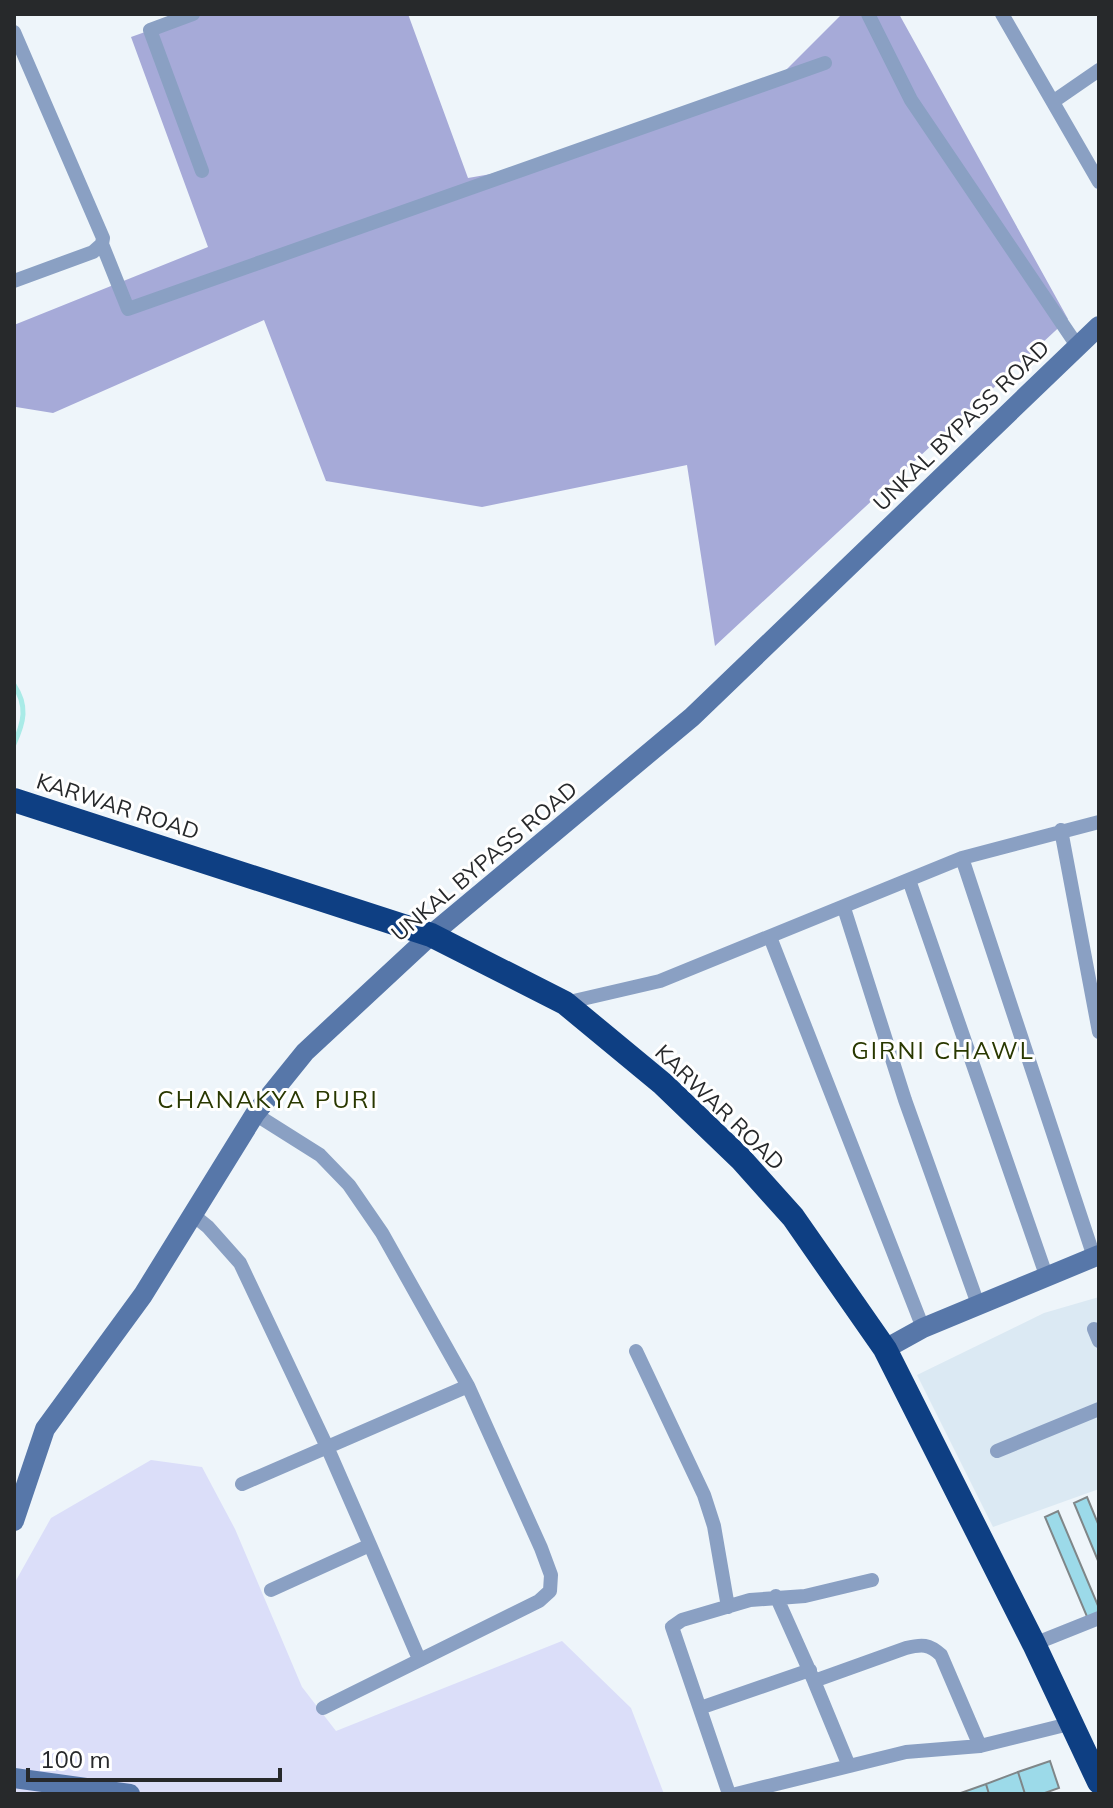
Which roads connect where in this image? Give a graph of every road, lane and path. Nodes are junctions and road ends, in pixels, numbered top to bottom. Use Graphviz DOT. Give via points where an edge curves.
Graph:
graph roads {
  1 [pos="193,14"];
  2 [pos="868,14"];
  3 [pos="1002,14"];
  4 [pos="14,32"];
  5 [pos="825,63"];
  6 [pos="1099,70"];
  7 [pos="1054,101"];
  8 [pos="202,171"];
  9 [pos="1099,182"];
  10 [pos="102,244"];
  11 [pos="14,281"];
  12 [pos="1098,331"];
  13 [pos="1078,347"];
  14 [pos="14,800"];
  15 [pos="1099,822"];
  16 [pos="1061,830"];
  17 [pos="962,858"];
  18 [pos="909,880"];
  19 [pos="844,908"];
  20 [pos="431,935"];
  21 [pos="770,937"];
  22 [pos="565,1003"];
  23 [pos="1099,1032"];
  24 [pos="255,1114"];
  25 [pos="192,1214"];
  26 [pos="1096,1256"];
  27 [pos="1046,1275"];
  28 [pos="979,1307"];
  29 [pos="923,1328"];
  30 [pos="885,1349"];
  31 [pos="636,1351"];
  32 [pos="468,1386"];
  33 [pos="1099,1409"];
  34 [pos="328,1449"];
  35 [pos="997,1451"];
  36 [pos="242,1484"];
  37 [pos="14,1521"];
  38 [pos="370,1545"];
  39 [pos="872,1580"];
  40 [pos="271,1590"];
  41 [pos="776,1596"];
  42 [pos="728,1607"];
  43 [pos="1099,1618"];
  44 [pos="1034,1644"];
  45 [pos="419,1659"];
  46 [pos="812,1675"];
  47 [pos="323,1708"];
  48 [pos="700,1708"];
  49 [pos="1073,1723"];
  50 [pos="980,1746"];
  51 [pos="849,1766"];
  52 [pos="14,1778"];
  53 [pos="1099,1782"];
  54 [pos="130,1794"];
  55 [pos="729,1794"];
  56 [pos="736,1794"];
  1 -- 8 [label="street" via="150,30"];
  2 -- 13 [label="street" via="911,100"];
  3 -- 7 [label="street"];
  4 -- 10 [label="street" via="101,230"];
  5 -- 10 [label="street" via="128,309"];
  6 -- 7 [label="street"];
  7 -- 9 [label="street"];
  10 -- 11 [label="street"];
  12 -- 13 [label="main road, UNKAL BYPASS ROAD"];
  13 -- 20 [label="main road, UNKAL BYPASS ROAD" via="692,717"];
  14 -- 20 [label="highway, KARWAR ROAD"];
  15 -- 16 [label="street"];
  16 -- 17 [label="street"];
  16 -- 23 [label="street"];
  17 -- 18 [label="street"];
  17 -- 26 [label="street"];
  18 -- 19 [label="street"];
  18 -- 27 [label="street"];
  19 -- 21 [label="street"];
  19 -- 28 [label="street"];
  20 -- 22 [label="highway, KARWAR ROAD"];
  20 -- 24 [label="main road, UNKAL BYPASS ROAD" via="305,1052"];
  21 -- 22 [label="street" via="660,981"];
  21 -- 29 [label="street"];
  22 -- 30 [label="highway, KARWAR ROAD" via="663,1084 741,1159 793,1217"];
  24 -- 25 [label="main road, UNKAL BYPASS ROAD"];
  24 -- 32 [label="street" via="320,1155 349,1185"];
  25 -- 34 [label="street" via="240,1263"];
  25 -- 37 [label="main road, UNKAL BYPASS ROAD" via="143,1295 45,1429"];
  26 -- 27 [label="main road"];
  27 -- 28 [label="main road"];
  28 -- 29 [label="main road"];
  29 -- 30 [label="main road"];
  30 -- 44 [label="highway, KARWAR ROAD"];
  31 -- 42 [label="street" via="704,1495"];
  32 -- 34 [label="street"];
  32 -- 45 [label="street" via="541,1548 551,1575 550,1591"];
  33 -- 35 [label="street"];
  34 -- 36 [label="street"];
  34 -- 38 [label="street"];
  38 -- 40 [label="street"];
  38 -- 45 [label="street"];
  39 -- 41 [label="street" via="805,1596"];
  41 -- 42 [label="street"];
  41 -- 46 [label="street"];
  42 -- 48 [label="street" via="672,1627"];
  43 -- 44 [label="street"];
  44 -- 49 [label="highway, KARWAR ROAD"];
  45 -- 47 [label="street"];
  46 -- 48 [label="street"];
  46 -- 50 [label="street" via="921,1644 932,1646 941,1655"];
  46 -- 51 [label="street"];
  48 -- 55 [label="street"];
  49 -- 50 [label="street"];
  49 -- 53 [label="highway, KARWAR ROAD"];
  50 -- 51 [label="street" via="906,1752"];
  51 -- 56 [label="street"];
  52 -- 54 [label="main road"];
}
